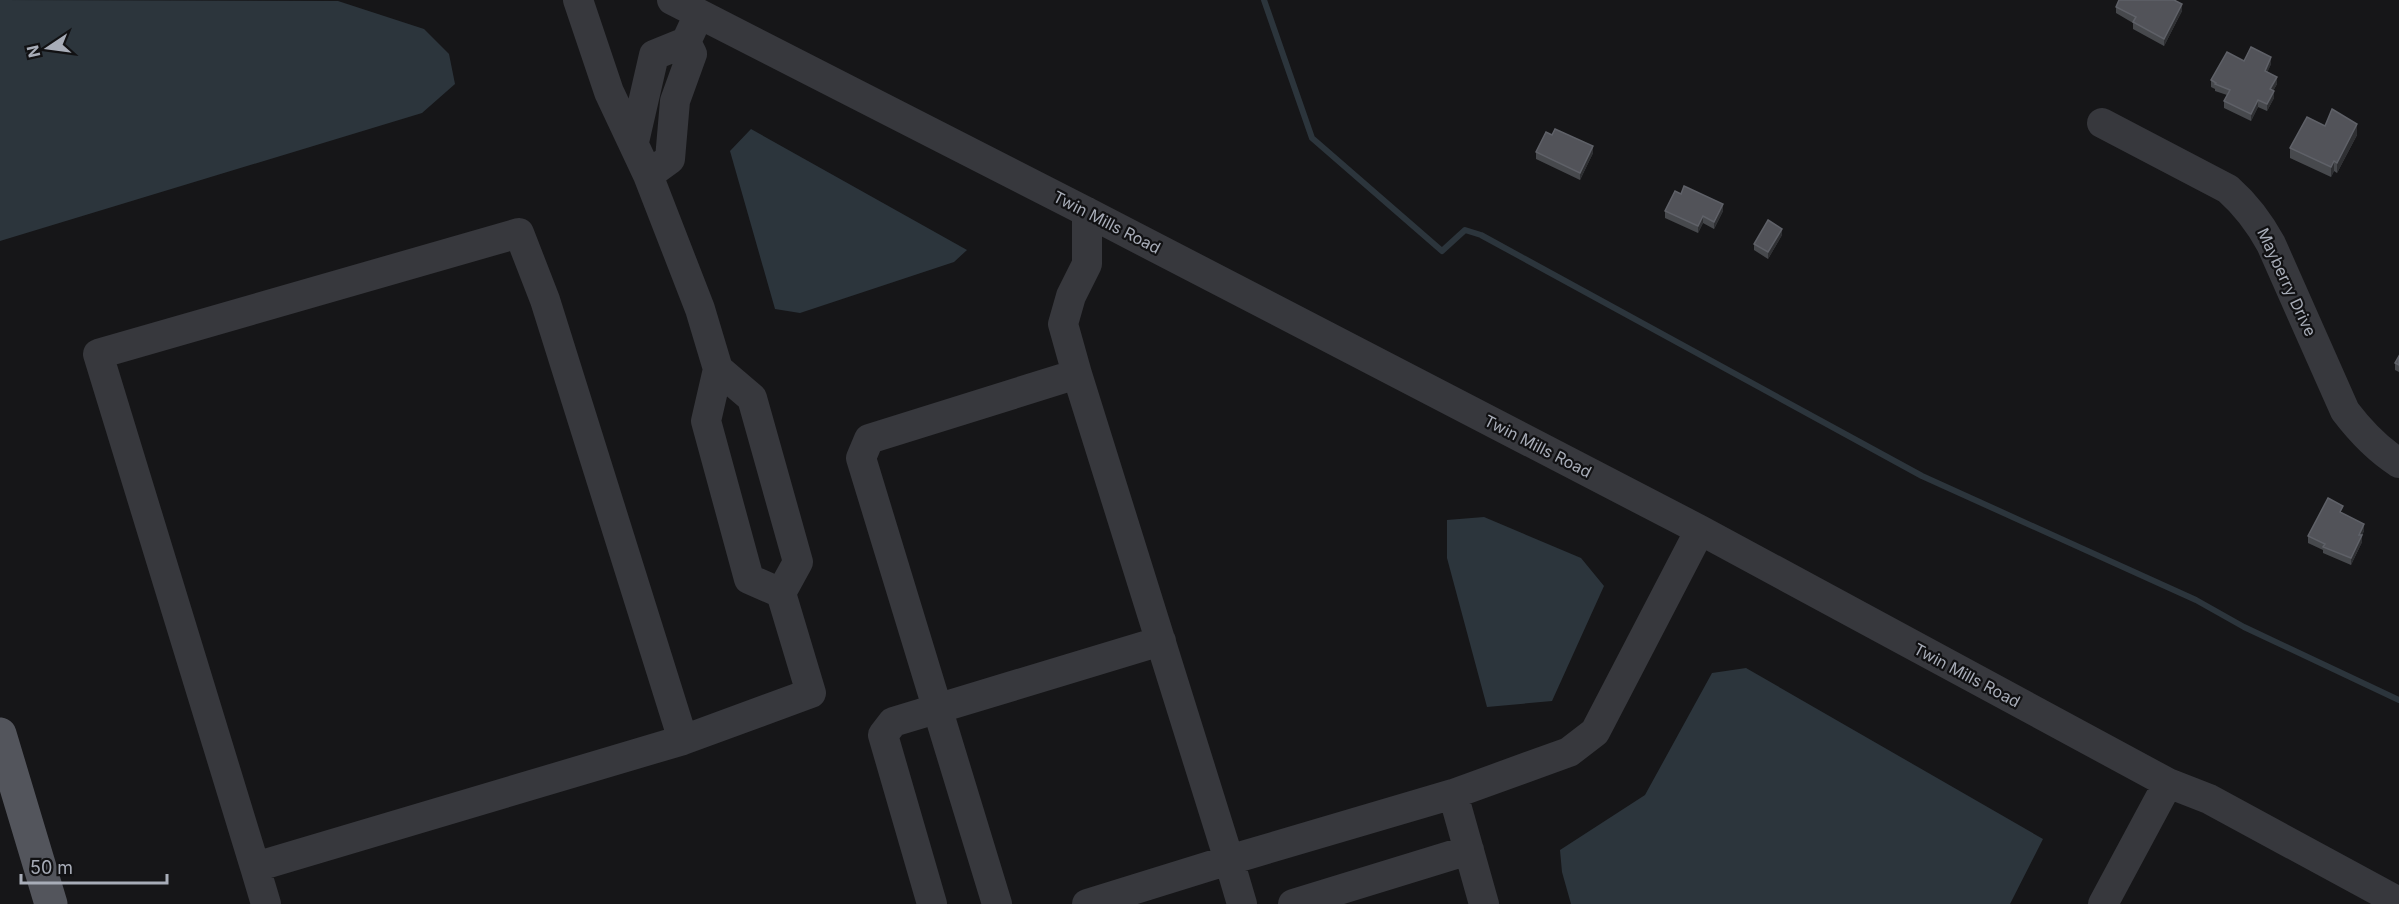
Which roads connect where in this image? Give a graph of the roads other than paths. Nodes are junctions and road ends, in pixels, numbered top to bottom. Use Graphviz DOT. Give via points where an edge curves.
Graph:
graph roads {
  1 [pos="578,0"];
  2 [pos="672,0"];
  3 [pos="699,14"];
  4 [pos="686,42"];
  5 [pos="2102,123"];
  6 [pos="634,142"];
  7 [pos="648,175"];
  8 [pos="1087,212"];
  9 [pos="718,369"];
  10 [pos="1077,374"];
  11 [pos="2399,463"];
  12 [pos="1700,530"];
  13 [pos="780,593"];
  14 [pos="1161,641"];
  15 [pos="937,708"];
  16 [pos="0,734"];
  17 [pos="683,741"];
  18 [pos="2168,783"];
  19 [pos="1453,794"];
  20 [pos="1469,850"];
  21 [pos="1229,860"];
  22 [pos="255,867"];
  23 [pos="2399,902"];
  24 [pos="51,904"];
  25 [pos="266,904"];
  26 [pos="932,904"];
  27 [pos="997,904"];
  28 [pos="1087,904"];
  29 [pos="1242,904"];
  30 [pos="1293,904"];
  31 [pos="1484,904"];
  32 [pos="2103,904"];
  1 -- 6 [label="street" via="609,92"];
  2 -- 3 [label="street, Twin Mills Road"];
  3 -- 4 [label="street"];
  3 -- 8 [label="street, Twin Mills Road"];
  4 -- 6 [label="street" via="654,55"];
  4 -- 7 [label="street" via="692,54 675,101 669,159"];
  5 -- 11 [label="street, Mayberry Drive" via="2228,189 2244,203 2271,244 2345,411 2379,450"];
  6 -- 7 [label="street"];
  7 -- 9 [label="street" via="700,309"];
  8 -- 10 [label="street" via="1087,264 1063,324"];
  8 -- 12 [label="street, Twin Mills Road"];
  9 -- 13 [label="street" via="752,398 798,562"];
  9 -- 13 [label="street" via="706,421 749,579"];
  10 -- 14 [label="street"];
  10 -- 15 [label="street" via="869,439 861,458"];
  12 -- 18 [label="street, Twin Mills Road"];
  12 -- 19 [label="street" via="1595,732 1569,752"];
  13 -- 17 [label="street" via="811,693"];
  14 -- 15 [label="street"];
  14 -- 21 [label="street"];
  15 -- 26 [label="street" via="893,722 883,735"];
  15 -- 27 [label="street"];
  16 -- 24 [label="main road"];
  17 -- 22 [label="street"];
  17 -- 22 [label="street" via="545,300 519,233 98,354"];
  18 -- 23 [label="street, Twin Mills Road" via="2209,799"];
  18 -- 32 [label="street"];
  19 -- 20 [label="street"];
  19 -- 21 [label="street"];
  20 -- 30 [label="street"];
  20 -- 31 [label="street"];
  21 -- 28 [label="street"];
  21 -- 29 [label="street"];
  22 -- 25 [label="street"];
}
